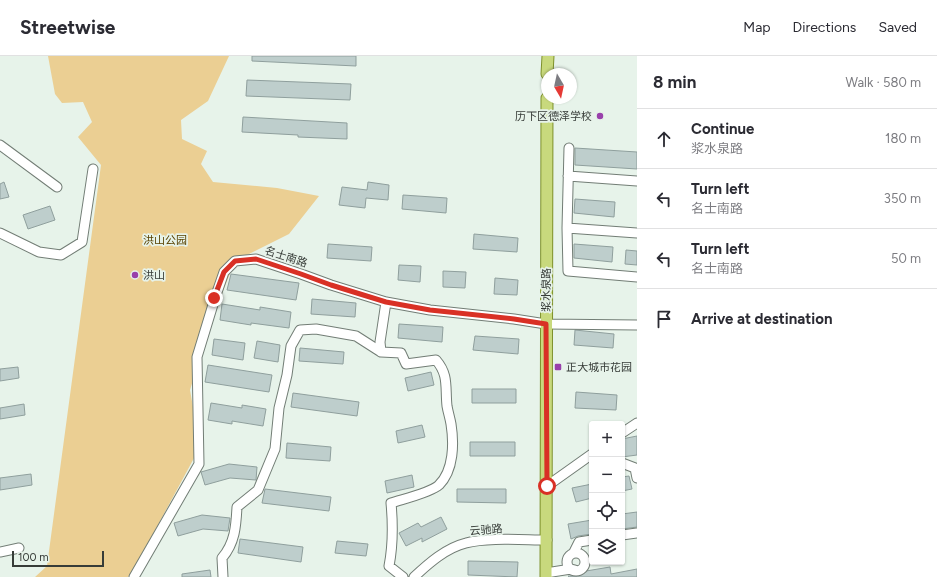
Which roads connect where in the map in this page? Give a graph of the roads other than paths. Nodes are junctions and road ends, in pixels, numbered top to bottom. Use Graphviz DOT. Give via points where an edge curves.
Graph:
graph roads {
  1 [pos="548,56"];
  2 [pos="547,68"];
  3 [pos="547,104"];
  4 [pos="0,145"];
  5 [pos="569,148"];
  6 [pos="93,169"];
  7 [pos="568,176"];
  8 [pos="637,182"];
  9 [pos="57,187"];
  10 [pos="567,228"];
  11 [pos="0,233"];
  12 [pos="637,233"];
  13 [pos="637,277"];
  14 [pos="386,302"];
  15 [pos="546,324"];
  16 [pos="637,325"];
  17 [pos="381,352"];
  18 [pos="637,423"];
  19 [pos="625,431"];
  20 [pos="589,456"];
  21 [pos="625,464"];
  22 [pos="636,466"];
  23 [pos="637,478"];
  24 [pos="547,486"];
  25 [pos="637,533"];
  26 [pos="625,535"];
  27 [pos="547,540"];
  28 [pos="589,540"];
  29 [pos="19,548"];
  30 [pos="0,552"];
  31 [pos="574,552"];
  32 [pos="575,572"];
  33 [pos="546,575"];
  34 [pos="134,577"];
  35 [pos="223,577"];
  36 [pos="403,577"];
  37 [pos="414,577"];
  1 -- 2 [label="main road"];
  3 -- 15 [label="main road, 浆水泉路"];
  4 -- 9 [label="street"];
  5 -- 7 [label="street"];
  6 -- 11 [label="street" via="82,242 61,255 39,252"];
  7 -- 8 [label="street"];
  7 -- 10 [label="street"];
  10 -- 12 [label="street"];
  10 -- 13 [label="street" via="568,271"];
  14 -- 15 [label="street, 名士南路"];
  14 -- 17 [label="street"];
  14 -- 34 [label="street, 名士南路" via="256,259 235,261 224,272 197,357 199,464"];
  15 -- 16 [label="street, 名士南路"];
  15 -- 24 [label="main road, 浆水泉路"];
  17 -- 35 [label="street" via="356,336 316,329 300,330 291,346 274,449 258,490 238,507 235,533 229,550 222,558"];
  17 -- 36 [label="street" via="401,354 406,364 436,360 443,368 451,424 453,454 446,476 438,486 391,503 392,553 389,566"];
  18 -- 19 [label="street"];
  20 -- 24 [label="street"];
  21 -- 22 [label="street"];
  22 -- 23 [label="street"];
  24 -- 27 [label="main road, 浆水泉路"];
  25 -- 26 [label="street"];
  27 -- 33 [label="main road, 浆水泉路"];
  27 -- 37 [label="street, 云驰路" via="488,540 466,543 447,551"];
  28 -- 31 [label="street" via="578,542"];
  29 -- 30 [label="street"];
  31 -- 32 [label="street" via="567,558 567,564"];
  31 -- 32 [label="street" via="583,555 585,560 582,568"];
  32 -- 33 [label="street"];
}
